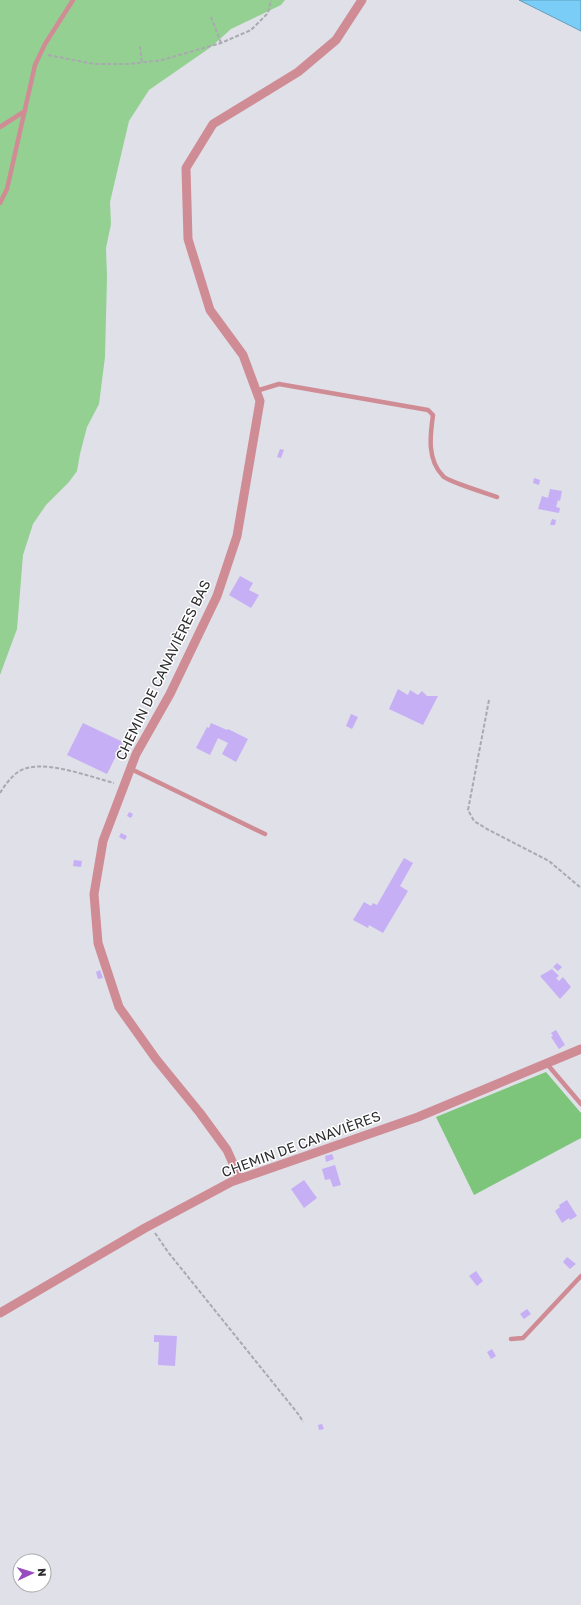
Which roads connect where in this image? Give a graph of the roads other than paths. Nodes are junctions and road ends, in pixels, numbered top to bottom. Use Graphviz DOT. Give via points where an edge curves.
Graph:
graph roads {
  1 [pos="73,0"];
  2 [pos="362,0"];
  3 [pos="25,111"];
  4 [pos="0,127"];
  5 [pos="0,203"];
  6 [pos="256,391"];
  7 [pos="497,497"];
  8 [pos="131,769"];
  9 [pos="265,834"];
  10 [pos="581,1049"];
  11 [pos="547,1064"];
  12 [pos="581,1104"];
  13 [pos="240,1179"];
  14 [pos="581,1276"];
  15 [pos="0,1313"];
  16 [pos="511,1339"];
  1 -- 3 [label="lane" via="35,65"];
  2 -- 6 [label="street, CHEMIN DE CANAVIÈRES BAS" via="336,40 320,54 298,72 213,124 186,168 188,239 210,310 244,355"];
  3 -- 4 [label="lane"];
  3 -- 5 [label="lane" via="7,189"];
  6 -- 7 [label="lane" via="279,384 428,410 432,415 429,439 434,462 443,478"];
  6 -- 8 [label="street, CHEMIN DE CANAVIÈRES BAS" via="260,401 237,536 217,596 170,694 136,754"];
  8 -- 9 [label="lane"];
  8 -- 13 [label="street, CHEMIN DE CANAVIÈRES BAS" via="103,841 94,894 98,943 120,1007 227,1150"];
  10 -- 11 [label="street, CHEMIN DE CANAVIÈRES"];
  11 -- 12 [label="lane"];
  11 -- 13 [label="street, CHEMIN DE CANAVIÈRES" via="418,1117"];
  13 -- 15 [label="street, CHEMIN DE CANAVIÈRES" via="145,1228"];
  14 -- 16 [label="lane" via="523,1338"];
}
